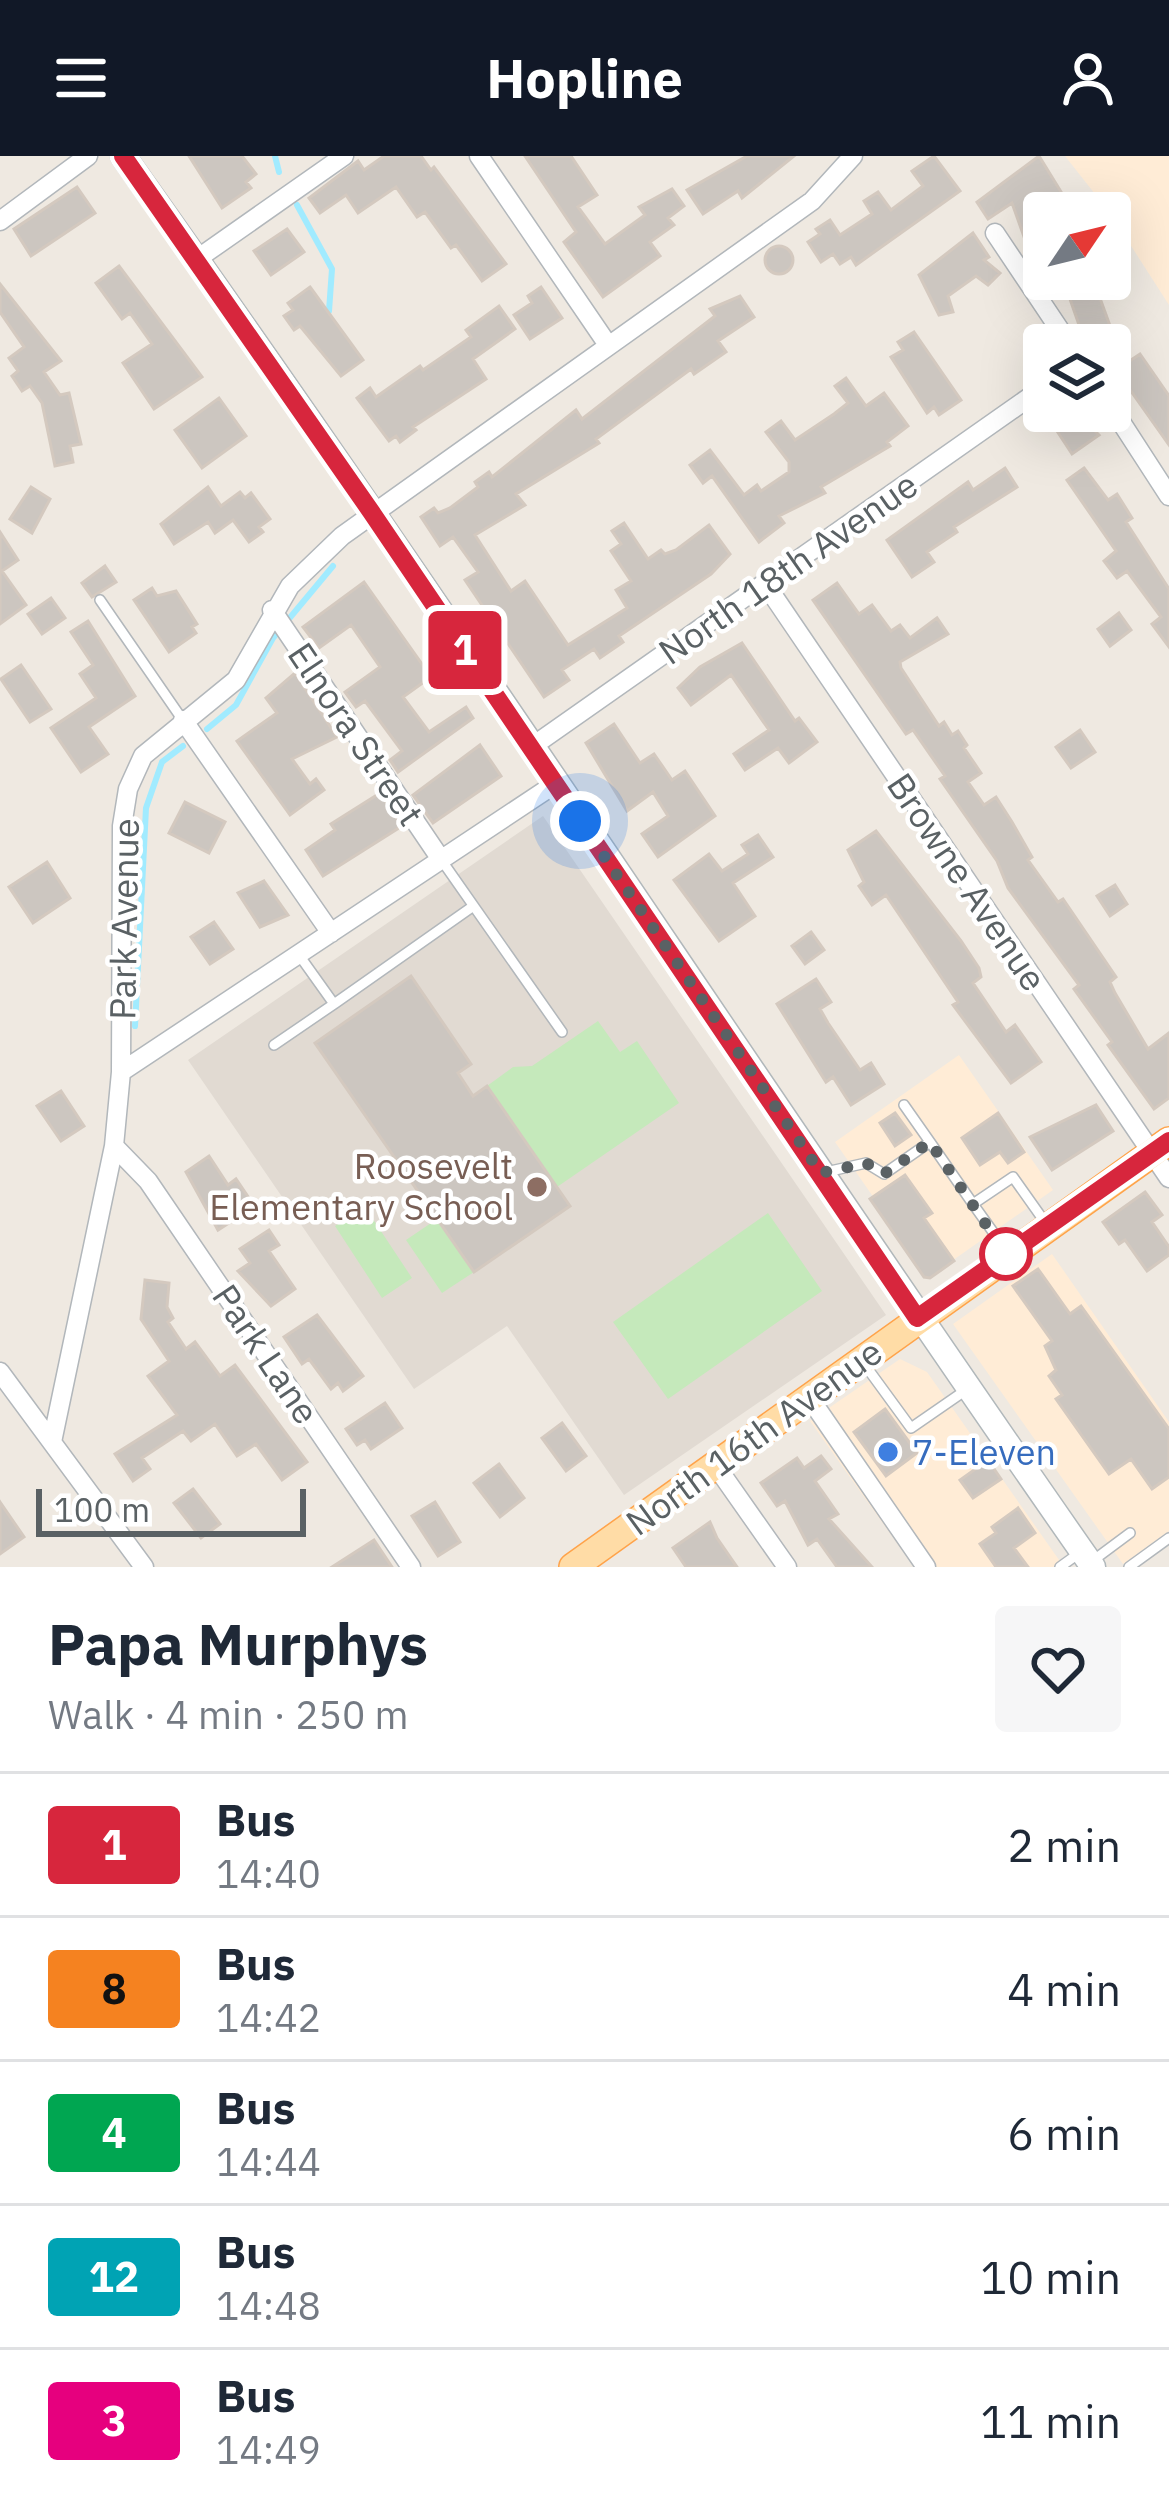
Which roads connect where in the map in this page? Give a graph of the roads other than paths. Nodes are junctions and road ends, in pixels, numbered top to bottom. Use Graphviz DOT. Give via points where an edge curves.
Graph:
graph roads {
  1 [pos="88,156"];
  2 [pos="123,156"];
  3 [pos="344,156"];
  4 [pos="479,156"];
  5 [pos="853,156"];
  6 [pos="0,221"];
  7 [pos="995,233"];
  8 [pos="197,260"];
  9 [pos="1056,324"];
  10 [pos="608,345"];
  11 [pos="1023,402"];
  12 [pos="1128,432"];
  13 [pos="1169,496"];
  14 [pos="372,513"];
  15 [pos="766,585"];
  16 [pos="100,600"];
  17 [pos="279,620"];
  18 [pos="183,720"];
  19 [pos="530,748"];
  20 [pos="555,784"];
  21 [pos="440,858"];
  22 [pos="472,907"];
  23 [pos="331,933"];
  24 [pos="299,955"];
  25 [pos="334,1004"];
  26 [pos="562,1032"];
  27 [pos="274,1045"];
  28 [pos="121,1072"];
  29 [pos="904,1105"];
  30 [pos="930,1142"];
  31 [pos="114,1147"];
  32 [pos="1160,1147"];
  33 [pos="821,1173"];
  34 [pos="1169,1178"];
  35 [pos="973,1204"];
  36 [pos="1047,1225"];
  37 [pos="1008,1253"];
  38 [pos="917,1318"];
  39 [pos="862,1361"];
  40 [pos="0,1372"];
  41 [pos="968,1389"];
  42 [pos="811,1400"];
  43 [pos="52,1442"];
  44 [pos="716,1466"];
  45 [pos="1130,1533"];
  46 [pos="1169,1538"];
  47 [pos="1089,1560"];
  48 [pos="144,1567"];
  49 [pos="412,1567"];
  50 [pos="573,1567"];
  51 [pos="787,1567"];
  52 [pos="926,1567"];
  53 [pos="1060,1567"];
  54 [pos="1129,1567"];
  1 -- 6 [label="street"];
  2 -- 8 [label="main road"];
  3 -- 8 [label="street"];
  4 -- 10 [label="street"];
  5 -- 10 [label="street, Park Avenue" via="812,201"];
  7 -- 9 [label="street"];
  8 -- 14 [label="main road"];
  10 -- 14 [label="street, Park Avenue"];
  11 -- 15 [label="street, North 18th Avenue"];
  12 -- 13 [label="street"];
  14 -- 17 [label="street, Park Avenue" via="317,557"];
  14 -- 19 [label="main road"];
  15 -- 19 [label="street, North 18th Avenue"];
  15 -- 32 [label="street, Browne Avenue"];
  16 -- 18 [label="lane"];
  17 -- 18 [label="street, Park Avenue" via="236,680"];
  17 -- 21 [label="street, Elnora Street"];
  18 -- 23 [label="street"];
  18 -- 28 [label="street, Park Avenue" via="142,756 128,790"];
  19 -- 20 [label="main road"];
  20 -- 21 [label="street"];
  20 -- 33 [label="main road"];
  21 -- 22 [label="lane"];
  21 -- 23 [label="street"];
  22 -- 25 [label="lane"];
  22 -- 26 [label="lane"];
  23 -- 24 [label="street"];
  24 -- 25 [label="lane"];
  24 -- 28 [label="street"];
  25 -- 27 [label="lane"];
  28 -- 31 [label="street, Park Avenue"];
  29 -- 30 [label="lane"];
  30 -- 33 [label="lane" via="884,1174 866,1163"];
  30 -- 35 [label="lane"];
  31 -- 43 [label="street, Park Avenue"];
  31 -- 49 [label="street, Park Lane" via="148,1181"];
  32 -- 34 [label="street, Browne Avenue"];
  32 -- 36 [label="main road, North 16th Avenue"];
  33 -- 38 [label="main road"];
  35 -- 36 [label="lane" via="1013,1177"];
  35 -- 37 [label="lane"];
  36 -- 37 [label="main road, North 16th Avenue"];
  37 -- 38 [label="main road, North 16th Avenue"];
  38 -- 39 [label="main road, North 16th Avenue"];
  38 -- 41 [label="main road"];
  39 -- 41 [label="lane" via="911,1428"];
  39 -- 42 [label="main road, North 16th Avenue"];
  40 -- 43 [label="street"];
  41 -- 47 [label="main road"];
  42 -- 44 [label="main road, North 16th Avenue"];
  42 -- 52 [label="street"];
  43 -- 48 [label="street"];
  44 -- 50 [label="main road, North 16th Avenue"];
  44 -- 51 [label="street"];
  45 -- 47 [label="lane"];
  46 -- 54 [label="lane"];
  47 -- 53 [label="lane"];
}
